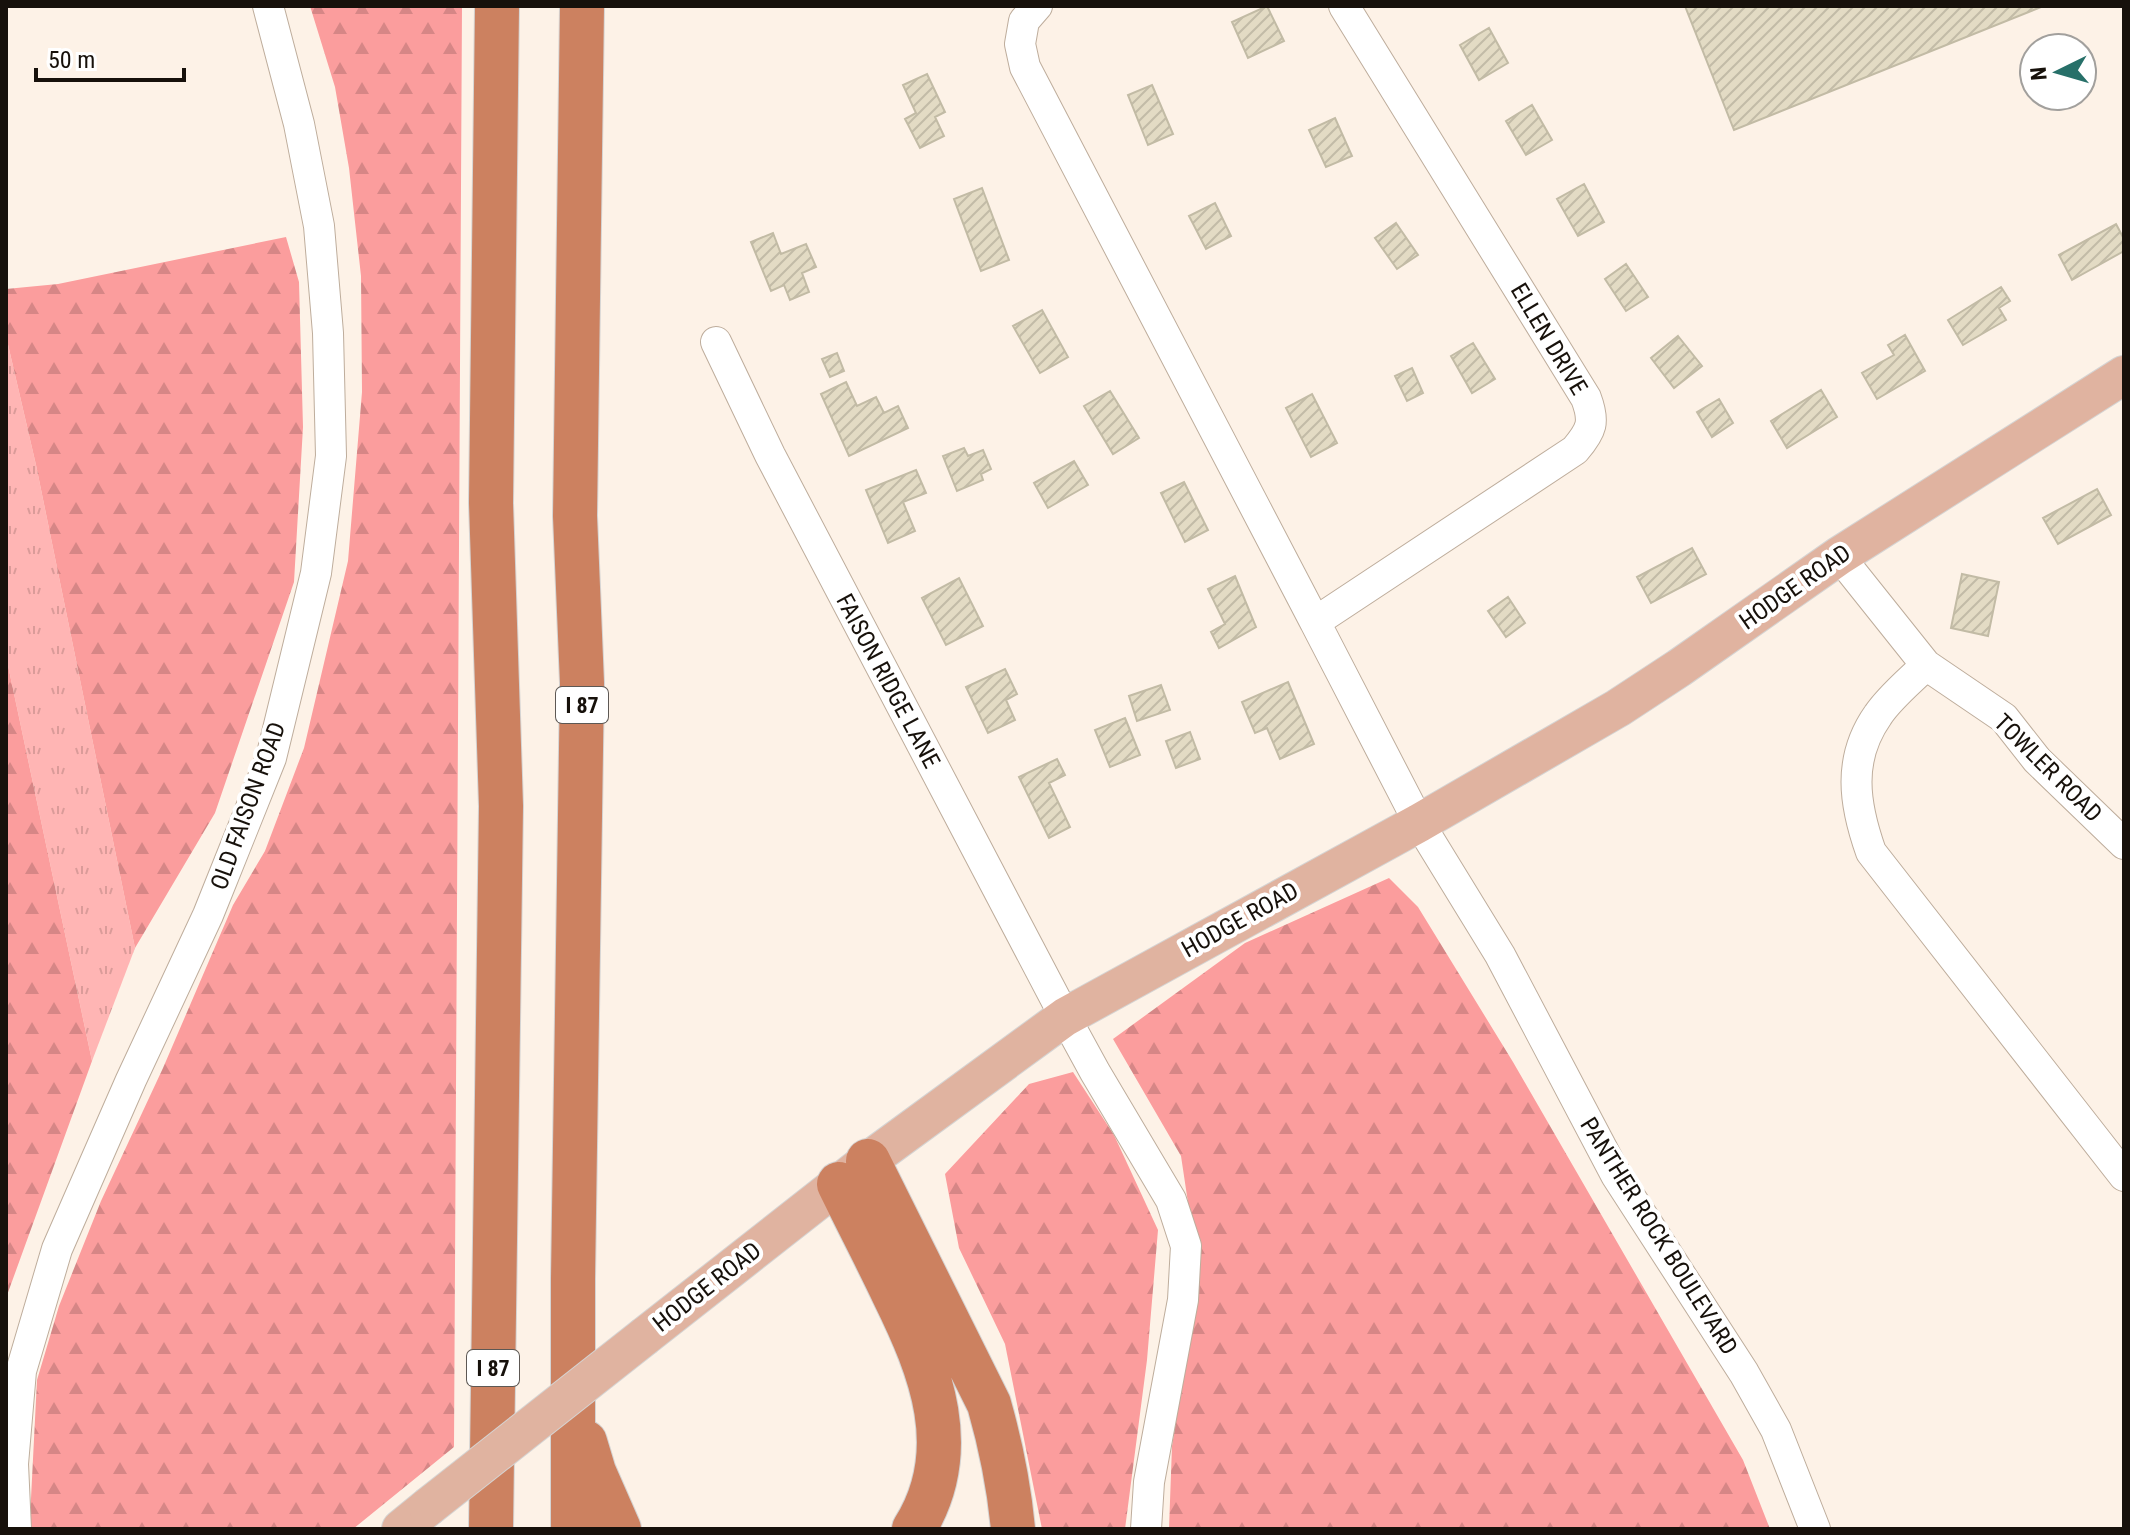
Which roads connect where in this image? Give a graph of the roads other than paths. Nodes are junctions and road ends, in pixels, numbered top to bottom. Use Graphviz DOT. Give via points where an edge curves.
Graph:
graph roads {
  1 [pos="268,6"];
  2 [pos="497,6"];
  3 [pos="582,6"];
  4 [pos="1037,6"];
  5 [pos="1344,6"];
  6 [pos="716,342"];
  7 [pos="2124,375"];
  8 [pos="1839,556"];
  9 [pos="1315,622"];
  10 [pos="1926,665"];
  11 [pos="1419,823"];
  12 [pos="2124,844"];
  13 [pos="1065,1017"];
  14 [pos="853,1173"];
  15 [pos="2124,1176"];
  16 [pos="573,1404"];
  17 [pos="414,1518"];
  18 [pos="16,1529"];
  19 [pos="491,1529"];
  20 [pos="573,1529"];
  21 [pos="619,1529"];
  22 [pos="914,1529"];
  23 [pos="1013,1529"];
  24 [pos="1146,1529"];
  25 [pos="1815,1529"];
  1 -- 18 [label="street, OLD FAISON ROAD" via="319,226 331,456 316,573 271,758 208,915 57,1249 21,1371 13,1464"];
  2 -- 19 [label="highway, I 87" via="491,503 501,806"];
  3 -- 16 [label="highway, I 87" via="575,516 582,683"];
  4 -- 9 [label="street" via="1024,21 1020,44 1025,67"];
  5 -- 9 [label="street, ELLEN DRIVE" via="1593,416 1588,436 1575,450"];
  6 -- 13 [label="street, FAISON RIDGE LANE"];
  7 -- 8 [label="main road, HODGE ROAD"];
  8 -- 10 [label="street, TOWLER ROAD"];
  8 -- 11 [label="main road, HODGE ROAD" via="1618,708"];
  9 -- 11 [label="street"];
  10 -- 12 [label="street, TOWLER ROAD" via="2004,718 2037,760"];
  10 -- 15 [label="street" via="1878,714 1859,749 1856,790 1871,852"];
  11 -- 13 [label="main road, HODGE ROAD"];
  11 -- 25 [label="street, PANTHER ROCK BOULEVARD" via="1500,955 1616,1175 1751,1384 1776,1430"];
  13 -- 14 [label="main road, HODGE ROAD"];
  13 -- 24 [label="street, FAISON RIDGE LANE" via="1171,1200 1186,1246 1183,1300 1149,1482"];
  14 -- 17 [label="main road, HODGE ROAD, bridge"];
  14 -- 22 [label="highway" via="936,1404 938,1468"];
  14 -- 23 [label="highway" via="989,1404"];
  16 -- 20 [label="highway, I 87"];
  16 -- 21 [label="highway"];
}
